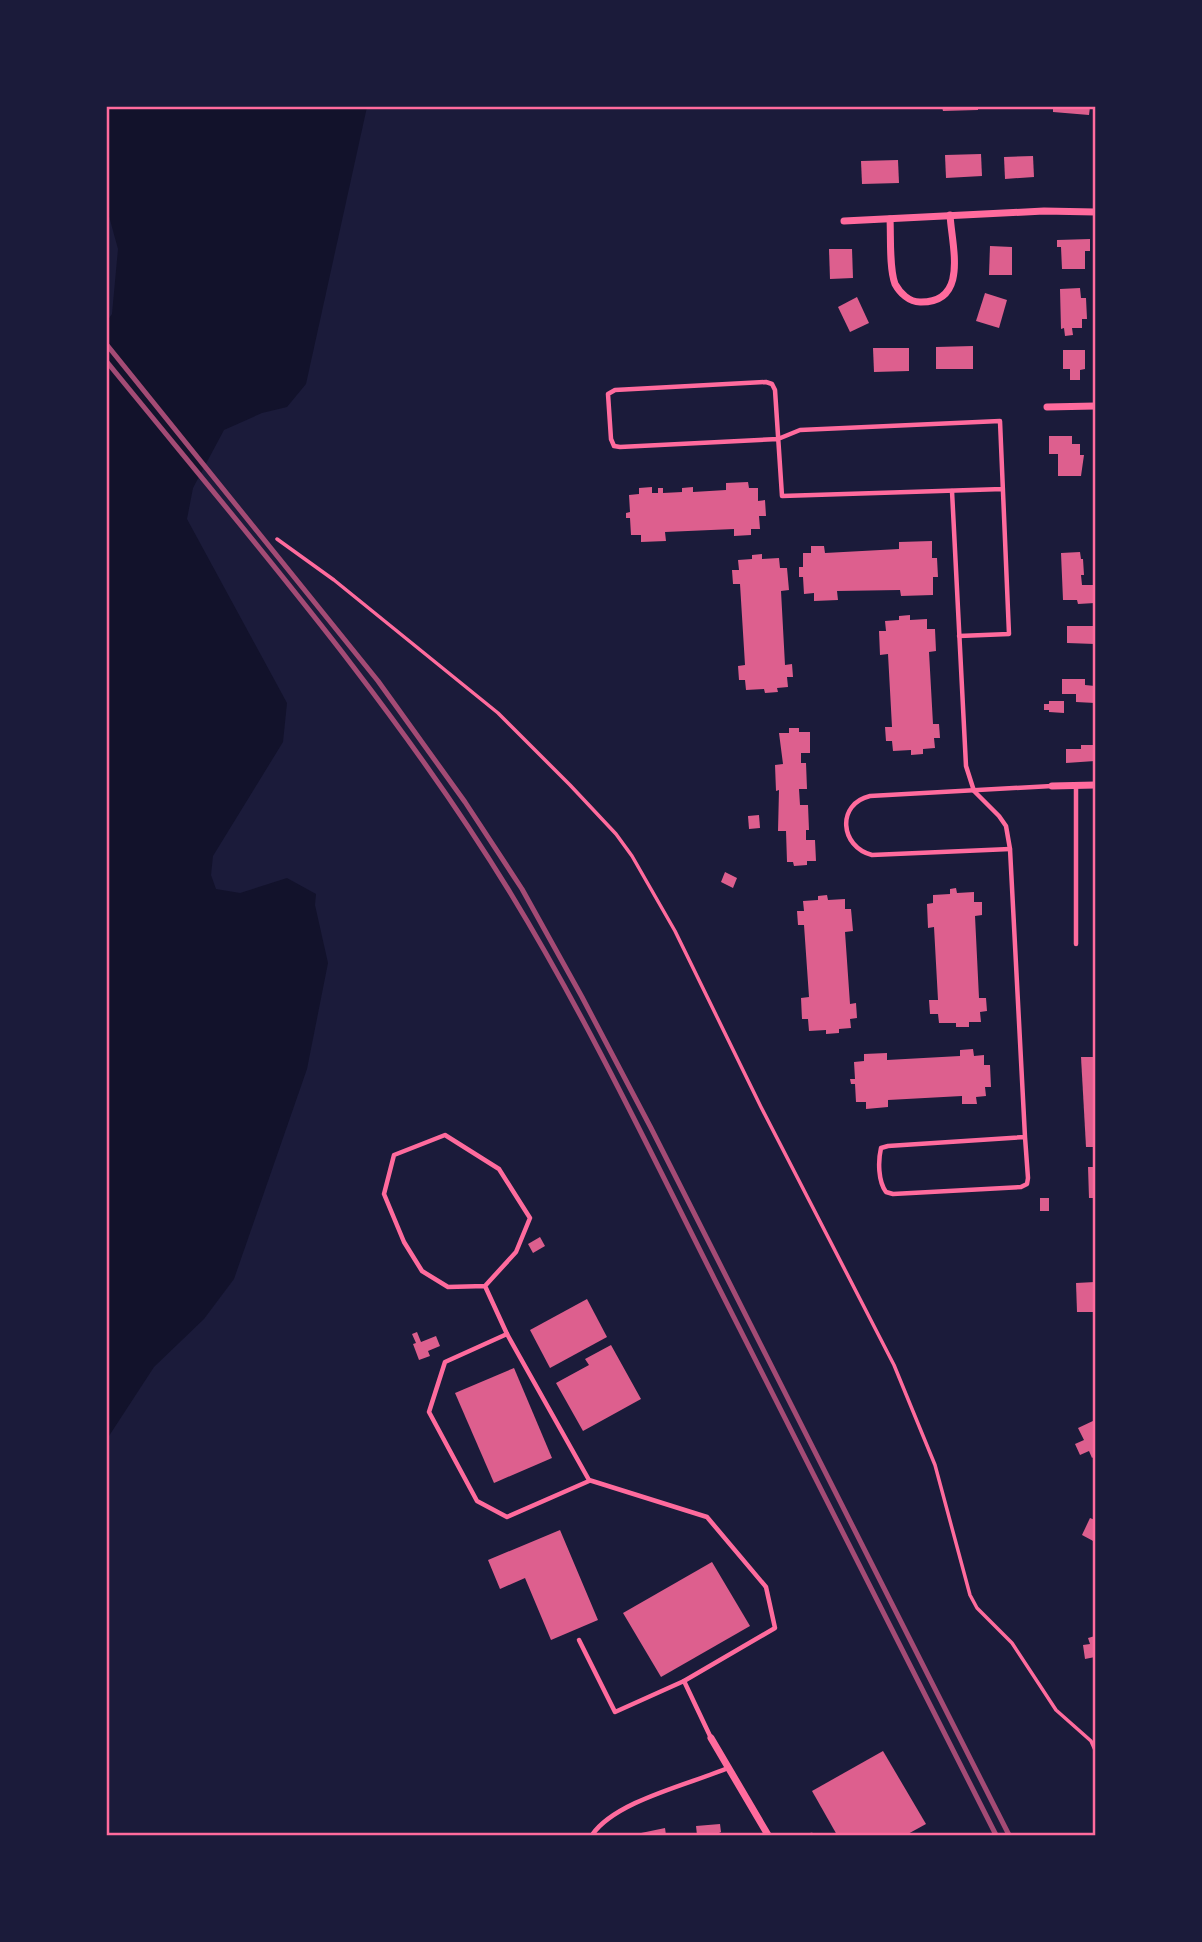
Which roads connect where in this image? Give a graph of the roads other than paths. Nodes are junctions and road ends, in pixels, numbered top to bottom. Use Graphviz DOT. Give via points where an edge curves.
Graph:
graph roads {
  1 [pos="1095,212"];
  2 [pos="950,215"];
  3 [pos="890,219"];
  4 [pos="844,221"];
  5 [pos="1046,407"];
  6 [pos="1095,407"];
  7 [pos="778,439"];
  8 [pos="1003,489"];
  9 [pos="952,491"];
  10 [pos="959,636"];
  11 [pos="1095,785"];
  12 [pos="1052,786"];
  13 [pos="1076,786"];
  14 [pos="974,791"];
  15 [pos="1010,849"];
  16 [pos="1076,944"];
  17 [pos="1026,1137"];
  18 [pos="485,1286"];
  19 [pos="507,1334"];
  20 [pos="589,1480"];
  21 [pos="579,1640"];
  22 [pos="684,1681"];
  23 [pos="711,1738"];
  24 [pos="729,1768"];
  25 [pos="592,1835"];
  26 [pos="768,1835"];
  1 -- 2 [label="street"];
  2 -- 3 [label="street"];
  2 -- 3 [label="street" via="955,273 950,290 942,298 919,303 905,298 895,283"];
  3 -- 4 [label="street"];
  5 -- 6 [label="street"];
  7 -- 7 [label="lane" via="614,446 608,394 765,382 775,390"];
  7 -- 8 [label="lane" via="800,430 1000,421"];
  7 -- 9 [label="lane" via="782,496"];
  8 -- 9 [label="lane"];
  8 -- 10 [label="lane" via="1009,634"];
  9 -- 10 [label="lane"];
  10 -- 14 [label="lane" via="966,766"];
  11 -- 13 [label="street"];
  12 -- 13 [label="street"];
  12 -- 14 [label="lane"];
  13 -- 16 [label="lane"];
  14 -- 15 [label="lane" via="1006,826"];
  14 -- 15 [label="lane" via="860,798 848,815 849,838 862,853 881,856"];
  15 -- 17 [label="lane"];
  17 -- 17 [label="lane" via="881,1148 881,1186 893,1194 1021,1187 1028,1178"];
  18 -- 18 [label="lane" via="516,1252 530,1218 499,1169 445,1135 394,1156 384,1194 422,1271 448,1287"];
  18 -- 19 [label="lane"];
  19 -- 20 [label="lane"];
  19 -- 20 [label="lane" via="445,1362 429,1412 477,1501 507,1517"];
  20 -- 22 [label="lane" via="707,1517 766,1587 775,1628"];
  21 -- 22 [label="lane" via="615,1712"];
  22 -- 23 [label="lane"];
  23 -- 24 [label="street"];
  24 -- 25 [label="lane" via="628,1806"];
  24 -- 26 [label="street"];
}
